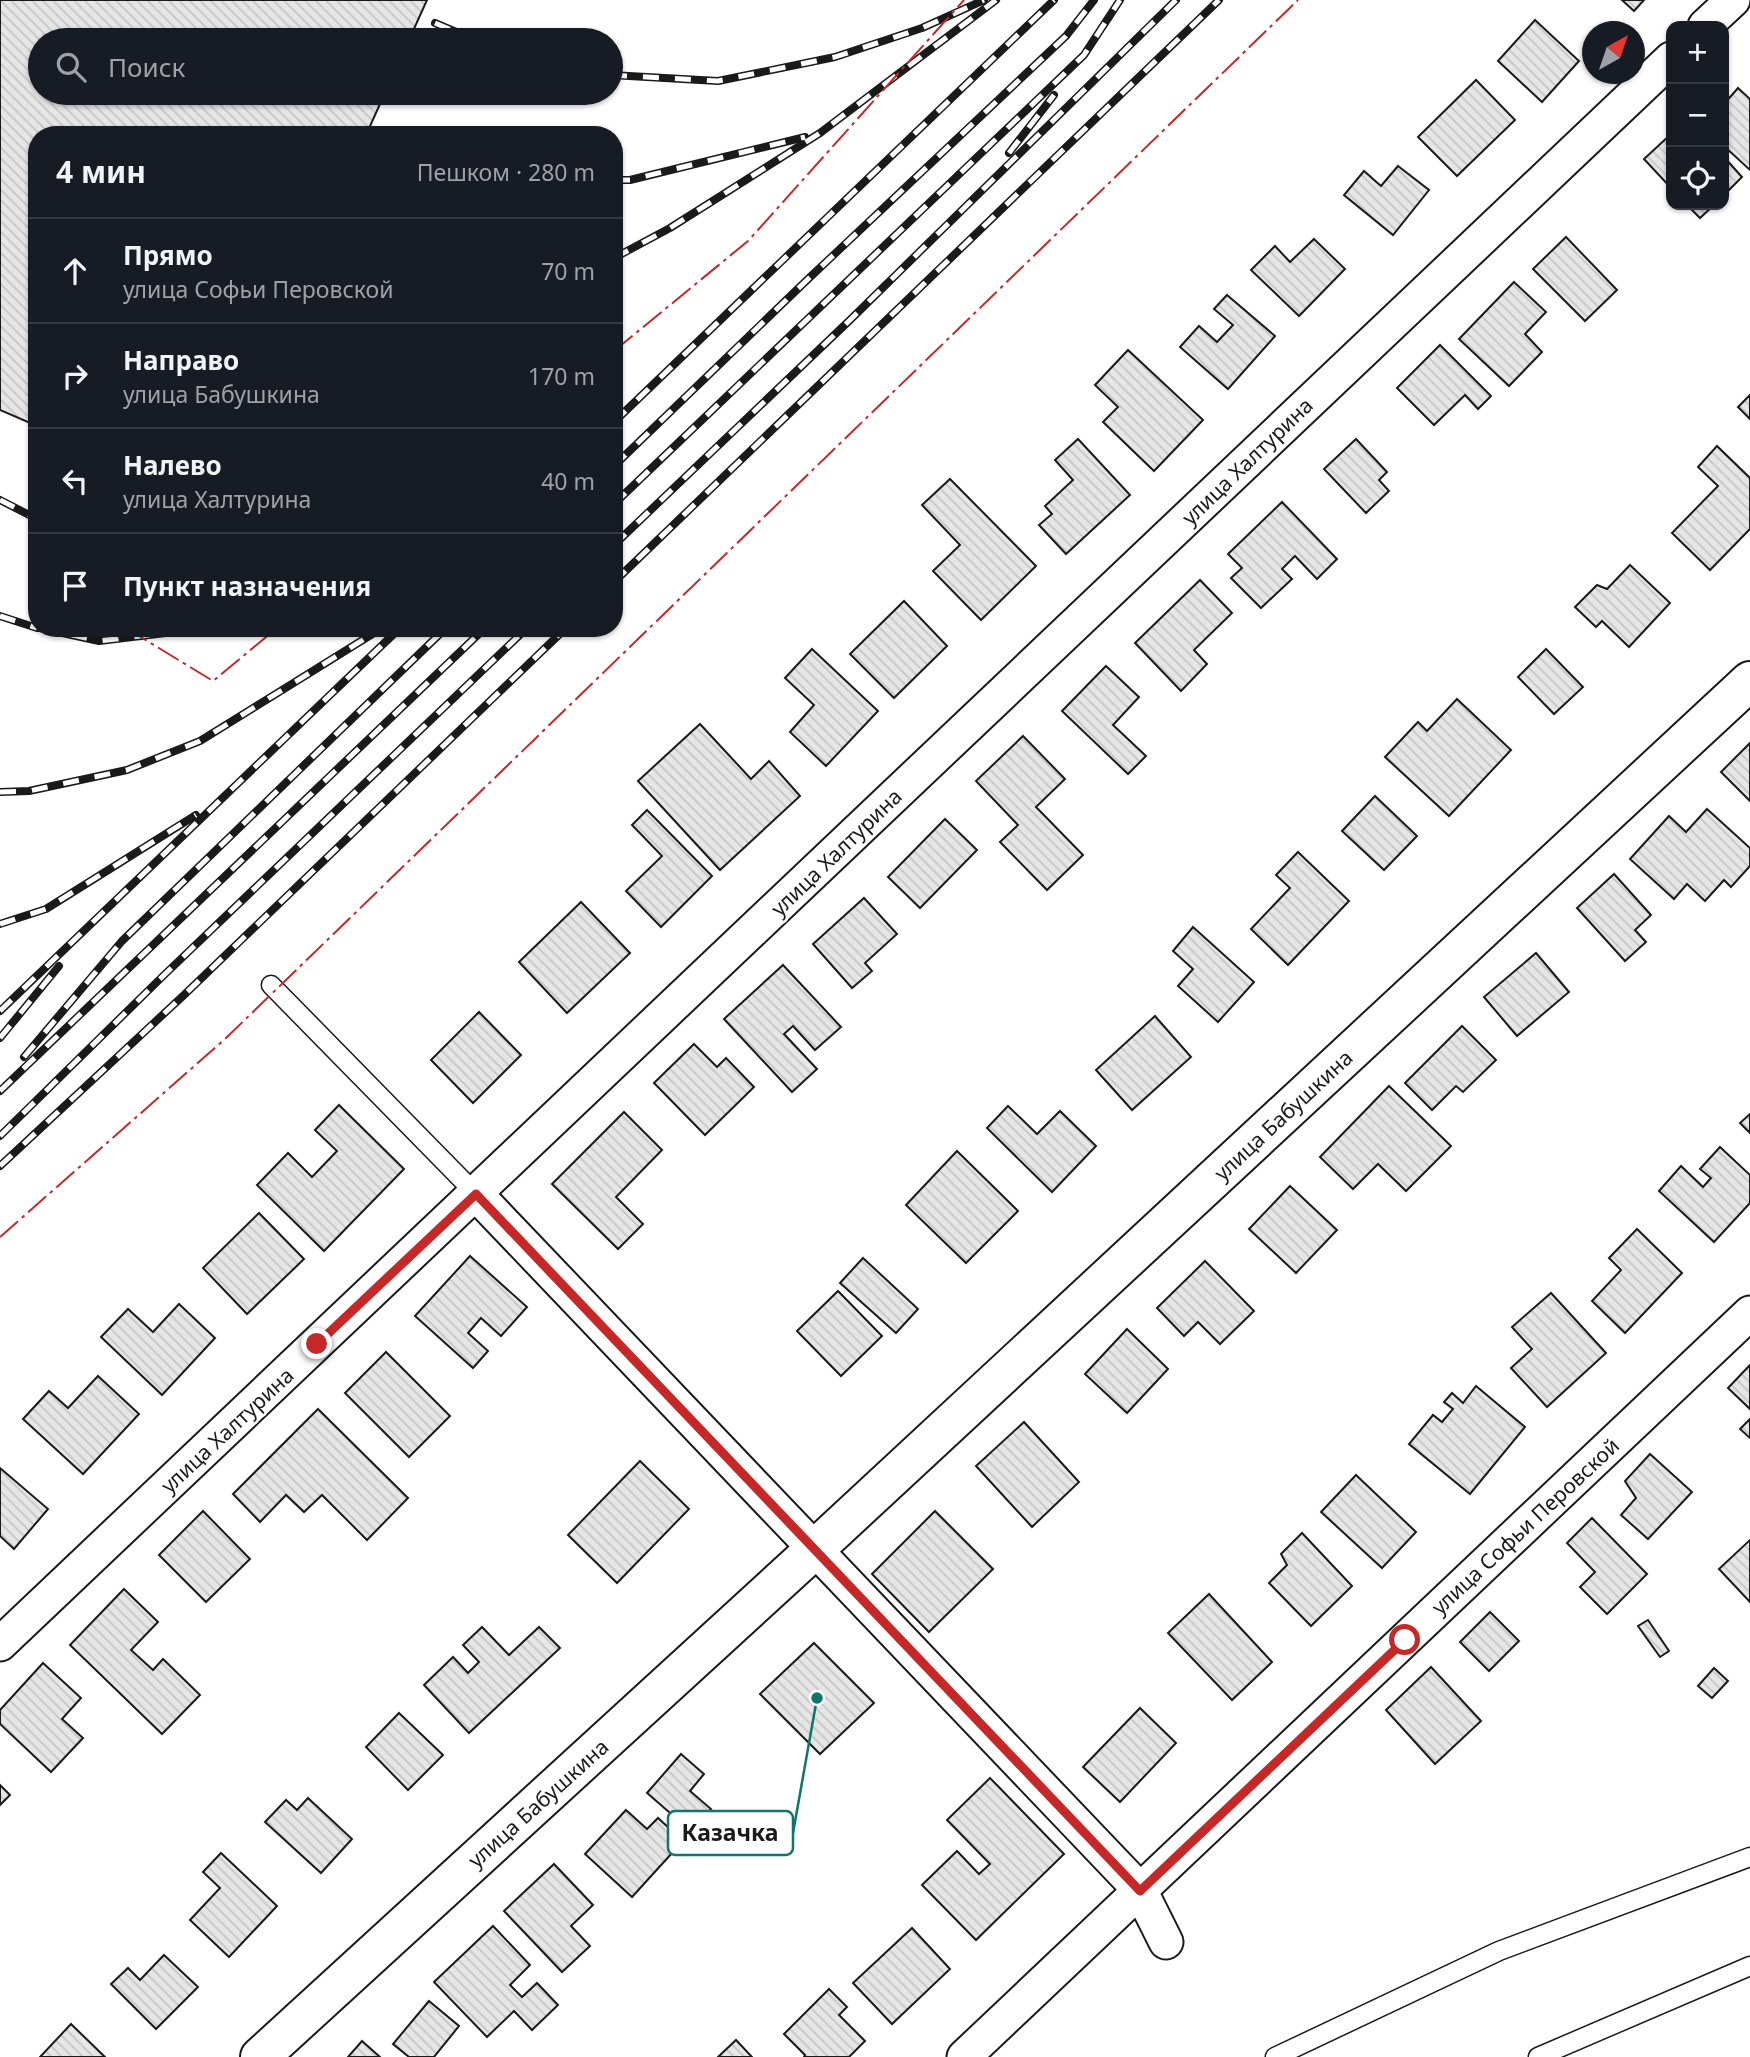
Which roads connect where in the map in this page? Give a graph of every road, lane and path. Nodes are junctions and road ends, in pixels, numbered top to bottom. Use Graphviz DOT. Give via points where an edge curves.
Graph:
graph roads {
  1 [pos="1733,0"];
  2 [pos="1710,21"];
  3 [pos="1666,64"];
  4 [pos="1750,681"];
  5 [pos="271,985"];
  6 [pos="476,1194"];
  7 [pos="1750,1313"];
  8 [pos="815,1549"];
  9 [pos="0,1644"];
  10 [pos="1750,1857"];
  11 [pos="1140,1891"];
  12 [pos="1166,1942"];
  13 [pos="1750,1966"];
  14 [pos="260,2057"];
  15 [pos="964,2057"];
  16 [pos="1275,2057"];
  17 [pos="1538,2057"];
  1 -- 2 [label="street"];
  3 -- 6 [label="street, улица Халтурина"];
  4 -- 8 [label="street, улица Бабушкина"];
  5 -- 6 [label="lane"];
  6 -- 8 [label="street"];
  6 -- 9 [label="street, улица Халтурина"];
  7 -- 11 [label="street, улица Софьи Перовской"];
  8 -- 11 [label="street"];
  8 -- 14 [label="street, улица Бабушкина"];
  10 -- 16 [label="lane" via="1499,1951"];
  11 -- 12 [label="street"];
  11 -- 15 [label="street, улица Софьи Перовской"];
  13 -- 17 [label="lane"];
}
